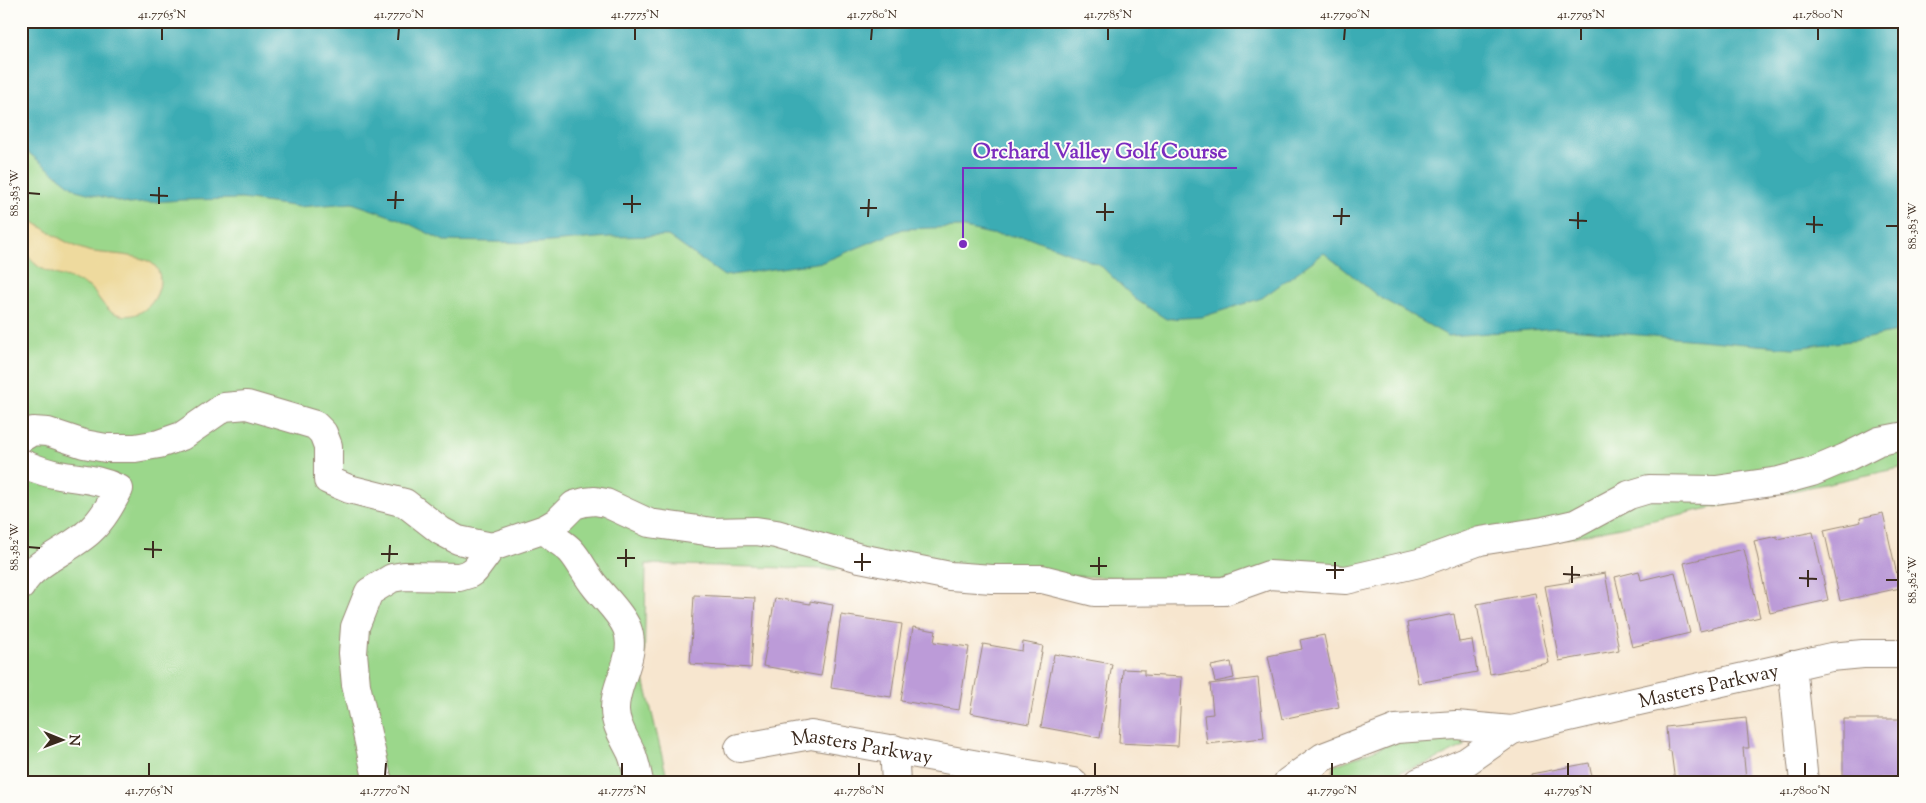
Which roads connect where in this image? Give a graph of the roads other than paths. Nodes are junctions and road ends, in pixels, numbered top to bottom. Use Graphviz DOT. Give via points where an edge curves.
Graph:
graph roads {
  1 [pos="1905,436"];
  2 [pos="21,438"];
  3 [pos="21,464"];
  4 [pos="546,529"];
  5 [pos="492,547"];
  6 [pos="21,586"];
  7 [pos="1905,654"];
  8 [pos="1792,665"];
  9 [pos="1512,730"];
  10 [pos="739,748"];
  11 [pos="894,749"];
  12 [pos="378,782"];
  13 [pos="639,782"];
  14 [pos="896,782"];
  15 [pos="1073,782"];
  16 [pos="1288,782"];
  17 [pos="1419,782"];
  18 [pos="1804,782"];
  1 -- 4 [label="street" via="1879,441 1812,472 1779,481 1716,490 1649,489 1629,495 1575,524 1480,541 1419,562 1346,580 1269,575 1224,591 1094,592 1042,579 992,580 950,576 860,558 776,534 713,532 649,523 595,501 574,505"];
  2 -- 5 [label="street" via="33,431 48,432 84,444 135,448 182,436 224,407 258,407 314,425 323,432 328,446 328,480 349,489 405,503 458,540"];
  3 -- 6 [label="street" via="58,475 105,482 119,489 90,531 70,548 42,564"];
  4 -- 5 [label="street"];
  4 -- 13 [label="street" via="572,553 627,629 630,653 615,699 615,712"];
  5 -- 12 [label="street" via="469,574 460,577 392,578 369,592 355,627 353,653 356,685"];
  7 -- 8 [label="street, Masters Parkway" via="1831,657"];
  8 -- 9 [label="street, Masters Parkway"];
  8 -- 18 [label="street"];
  9 -- 16 [label="street, Masters Parkway" via="1456,725 1396,728 1324,757"];
  9 -- 17 [label="street, Masters Parkway" via="1466,762"];
  10 -- 11 [label="street, Masters Parkway" via="811,735"];
  11 -- 14 [label="street"];
  11 -- 15 [label="street, Masters Parkway"];
}
